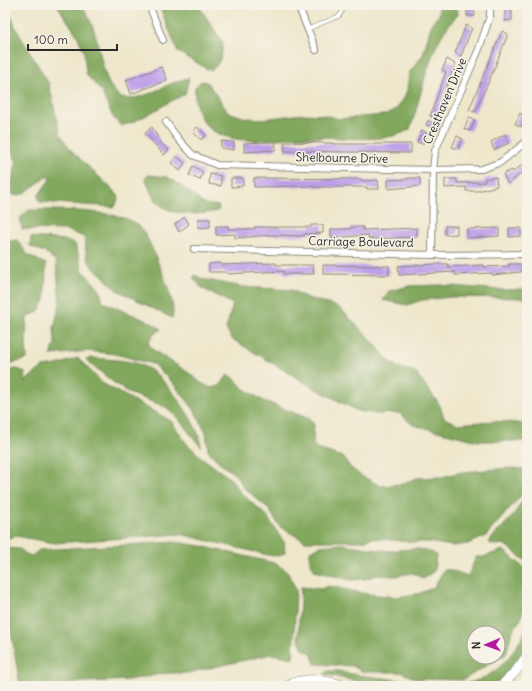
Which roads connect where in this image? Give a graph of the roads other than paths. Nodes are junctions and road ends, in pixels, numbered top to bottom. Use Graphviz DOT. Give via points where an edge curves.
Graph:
graph roads {
  1 [pos="149,5"];
  2 [pos="309,5"];
  3 [pos="341,5"];
  4 [pos="490,5"];
  5 [pos="299,7"];
  6 [pos="308,29"];
  7 [pos="163,40"];
  8 [pos="316,50"];
  9 [pos="166,122"];
  10 [pos="527,141"];
  11 [pos="433,170"];
  12 [pos="194,249"];
  13 [pos="527,254"];
  14 [pos="432,255"];
  15 [pos="527,656"];
  16 [pos="288,686"];
  17 [pos="348,686"];
  18 [pos="501,686"];
  1 -- 7 [label="street"];
  2 -- 5 [label="lane"];
  3 -- 6 [label="lane" via="343,10 338,16"];
  4 -- 11 [label="street, Cresthaven Drive" via="490,16 479,49 435,151"];
  5 -- 6 [label="street"];
  6 -- 8 [label="street"];
  9 -- 11 [label="street, Shelbourne Drive" via="193,155 217,165"];
  10 -- 11 [label="street, Shelbourne Drive" via="501,162 482,169"];
  11 -- 14 [label="street, Cresthaven Drive"];
  12 -- 14 [label="street, Carriage Boulevard"];
  13 -- 14 [label="street, Carriage Boulevard"];
  15 -- 18 [label="street"];
  16 -- 17 [label="street" via="301,680 313,679"];
}
